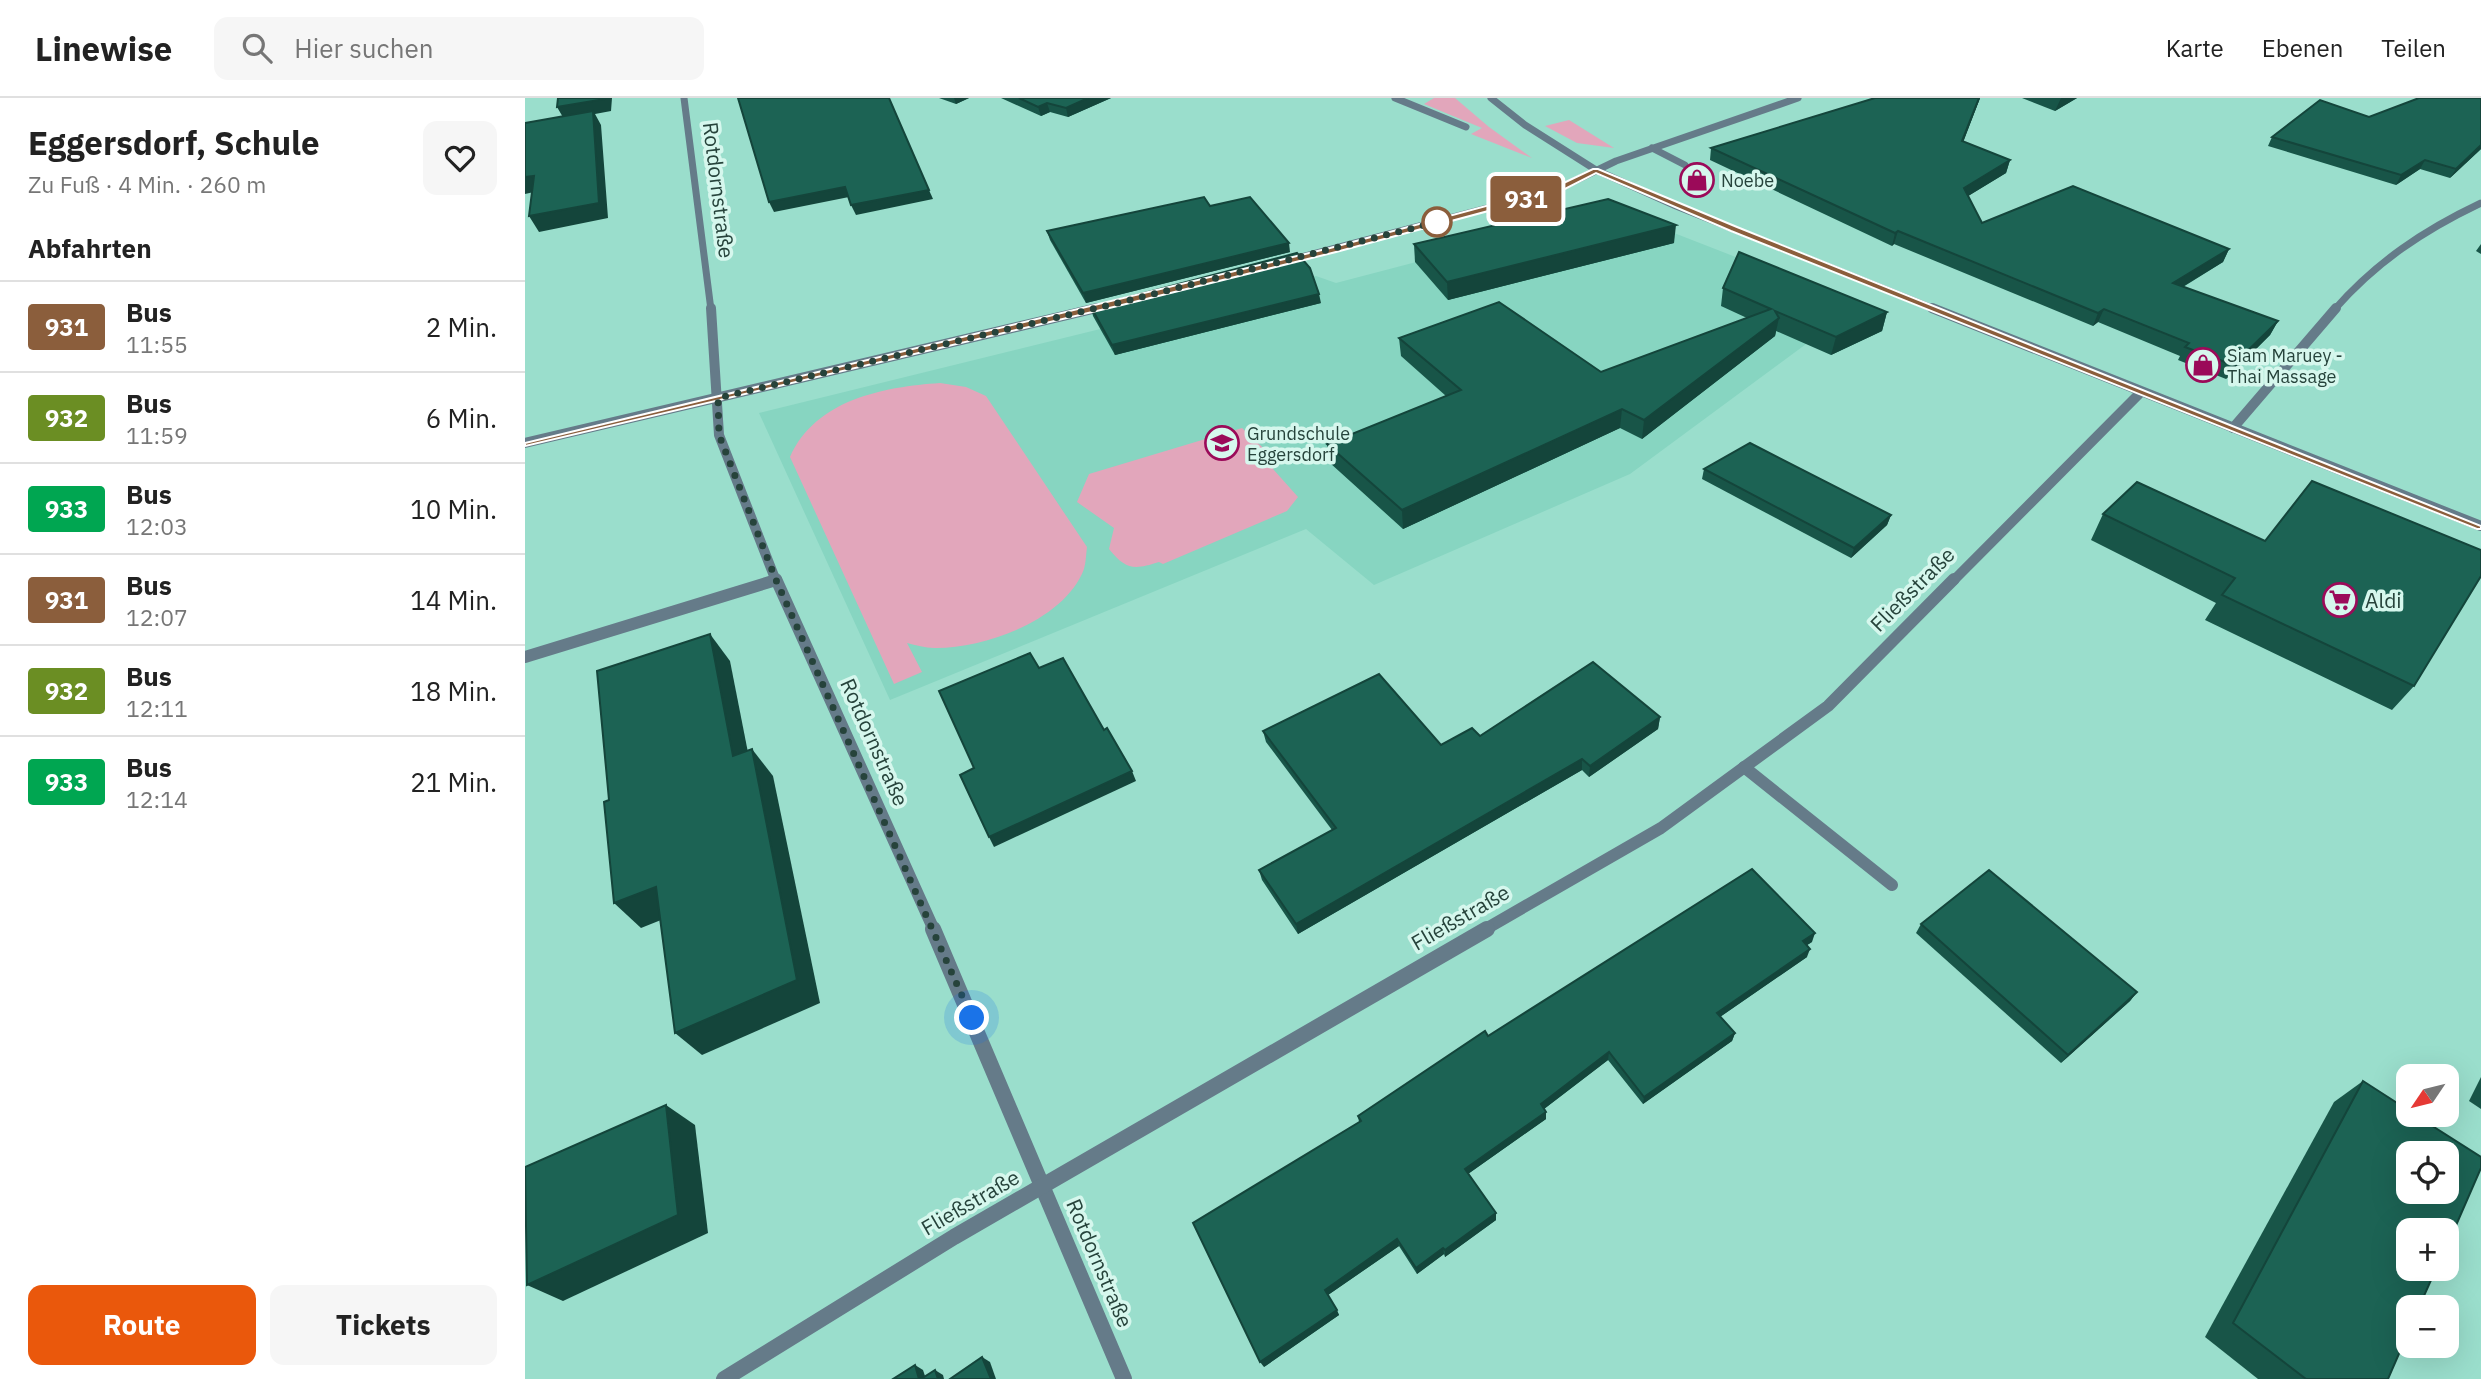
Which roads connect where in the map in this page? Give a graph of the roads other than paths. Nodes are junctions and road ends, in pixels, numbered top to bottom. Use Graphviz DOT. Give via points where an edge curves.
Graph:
graph roads {
  1 [pos="684,98"];
  2 [pos="1395,98"];
  3 [pos="1491,98"];
  4 [pos="1798,98"];
  5 [pos="1466,127"];
  6 [pos="1652,148"];
  7 [pos="1685,165"];
  8 [pos="1596,170"];
  9 [pos="2481,203"];
  10 [pos="1280,263"];
  11 [pos="1122,302"];
  12 [pos="2141,392"];
  13 [pos="718,398"];
  14 [pos="2234,428"];
  15 [pos="525,443"];
  16 [pos="2481,526"];
  17 [pos="776,580"];
  18 [pos="525,657"];
  19 [pos="1744,767"];
  20 [pos="1892,885"];
  21 [pos="1043,1185"];
  22 [pos="724,1379"];
  23 [pos="1124,1379"];
  1 -- 13 [label="street, Rotdornstraße"];
  2 -- 5 [label="street"];
  3 -- 8 [label="street"];
  4 -- 6 [label="street"];
  6 -- 7 [label="street"];
  6 -- 8 [label="street"];
  8 -- 10 [label="street" via="1556,190"];
  8 -- 12 [label="street"];
  9 -- 14 [label="street" via="2427,229 2370,270"];
  11 -- 13 [label="street"];
  12 -- 14 [label="street"];
  12 -- 19 [label="street, Fließstraße" via="1828,705"];
  13 -- 15 [label="street"];
  13 -- 17 [label="street, Rotdornstraße" via="719,435"];
  14 -- 16 [label="street"];
  17 -- 18 [label="street"];
  17 -- 21 [label="street, Rotdornstraße" via="953,972"];
  19 -- 20 [label="street"];
  19 -- 21 [label="street, Fließstraße" via="1661,828"];
  21 -- 22 [label="street, Fließstraße"];
  21 -- 23 [label="street, Rotdornstraße"];
}
